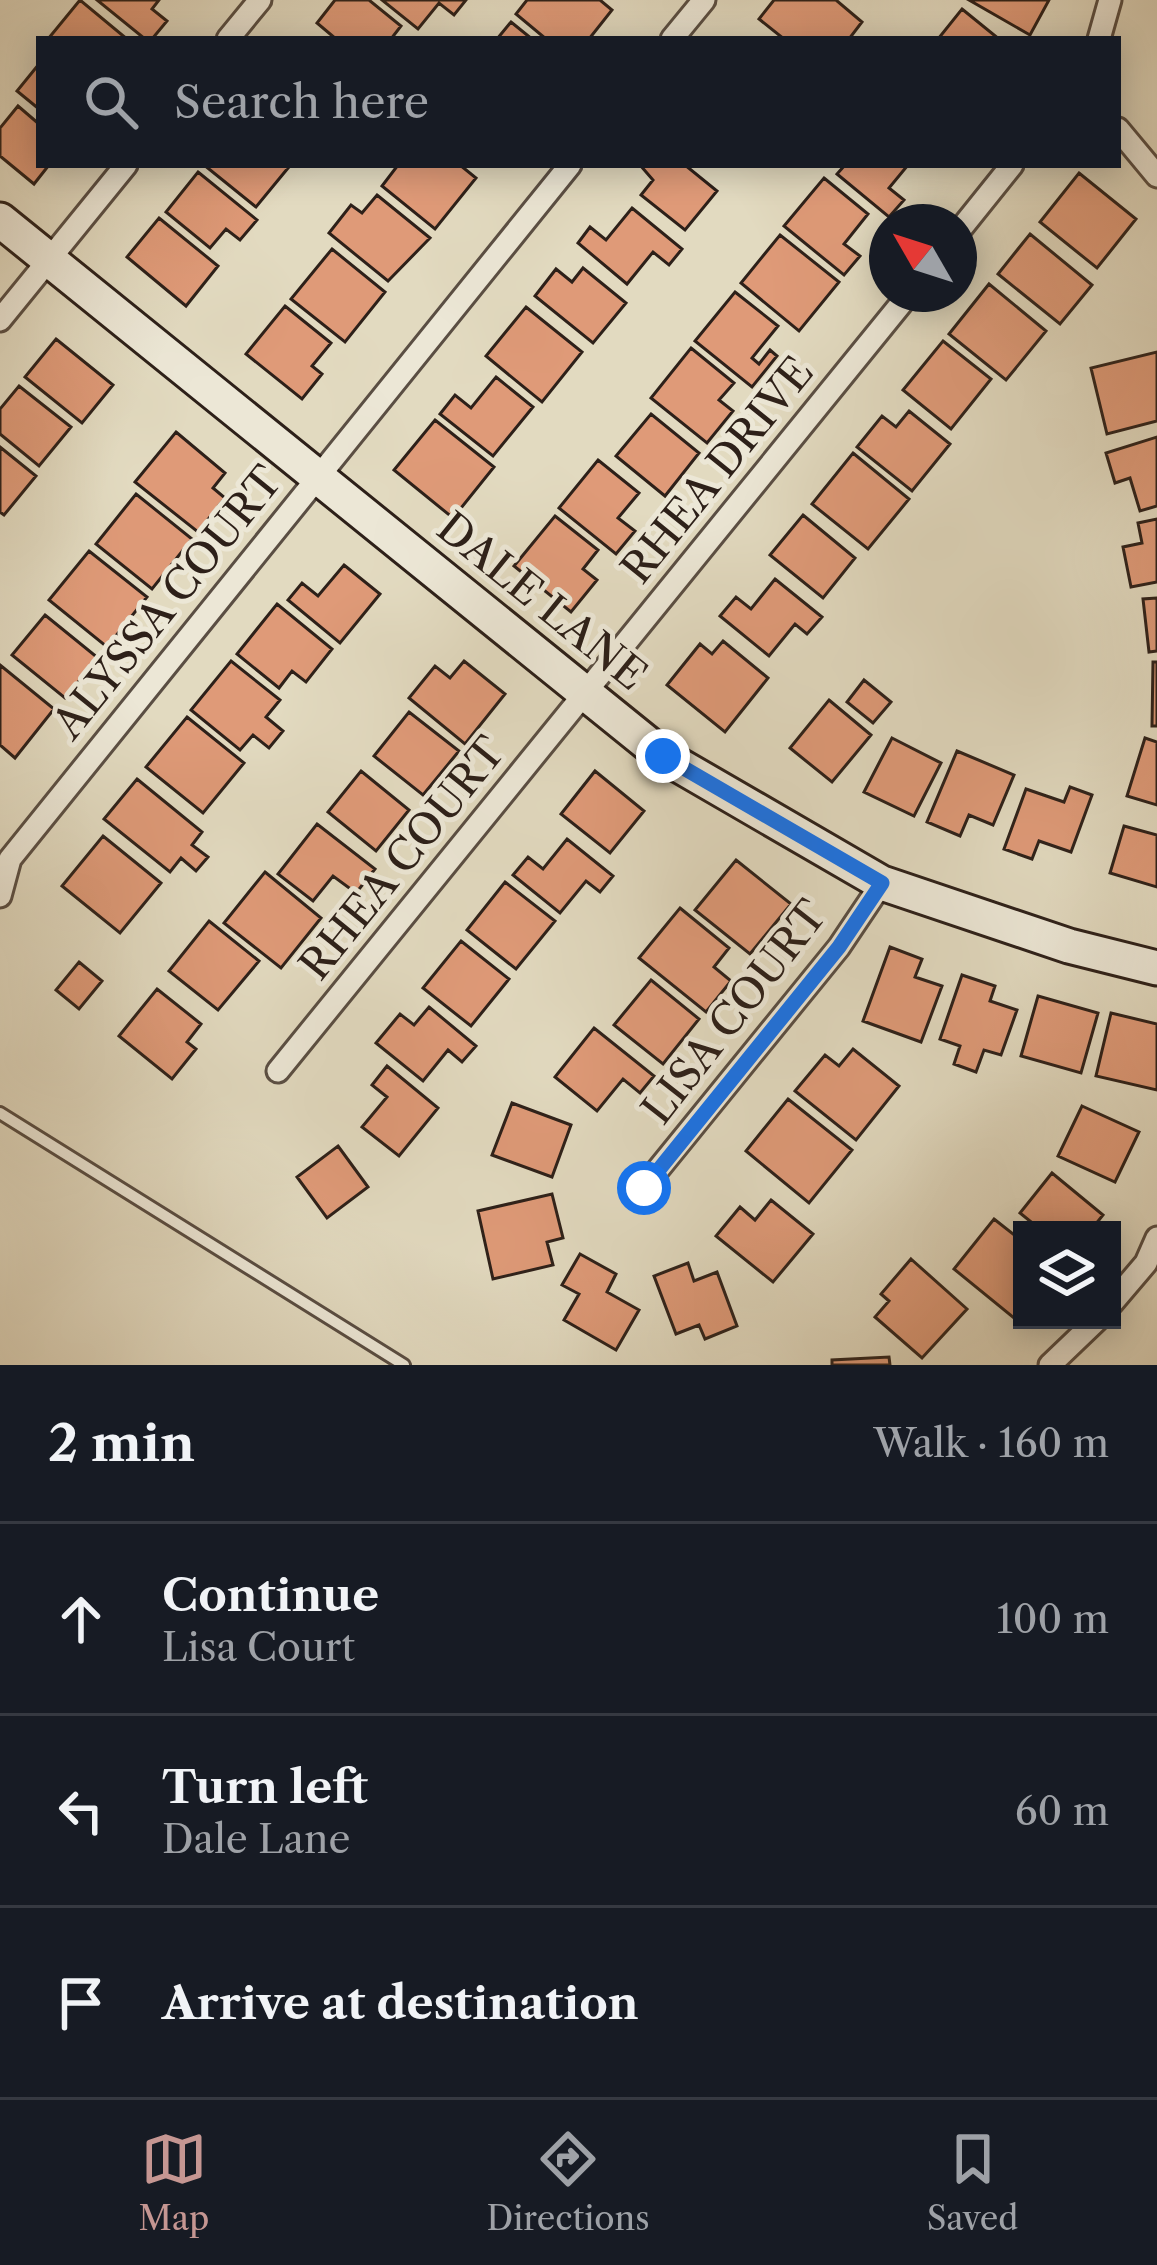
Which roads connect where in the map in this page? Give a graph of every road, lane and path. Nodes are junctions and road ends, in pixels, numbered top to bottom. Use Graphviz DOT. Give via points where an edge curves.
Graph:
graph roads {
  1 [pos="260,0"];
  2 [pos="704,0"];
  3 [pos="1110,0"];
  4 [pos="231,36"];
  5 [pos="674,36"];
  6 [pos="1100,36"];
  7 [pos="1121,133"];
  8 [pos="124,168"];
  9 [pos="568,168"];
  10 [pos="1010,168"];
  11 [pos="1157,176"];
  12 [pos="977,209"];
  13 [pos="0,220"];
  14 [pos="50,260"];
  15 [pos="894,312"];
  16 [pos="0,320"];
  17 [pos="318,477"];
  18 [pos="586,694"];
  19 [pos="882,883"];
  20 [pos="0,896"];
  21 [pos="1157,968"];
  22 [pos="278,1071"];
  23 [pos="0,1113"];
  24 [pos="644,1188"];
  25 [pos="1157,1238"];
  26 [pos="1121,1292"];
  27 [pos="1088,1329"];
  28 [pos="404,1365"];
  29 [pos="1050,1365"];
  1 -- 4 [label="street"];
  2 -- 5 [label="street"];
  3 -- 6 [label="street"];
  7 -- 11 [label="street"];
  8 -- 14 [label="street"];
  9 -- 17 [label="street, ALYSSA COURT"];
  10 -- 12 [label="street"];
  13 -- 14 [label="street, DALE LANE"];
  14 -- 16 [label="street"];
  14 -- 17 [label="street, DALE LANE"];
  15 -- 18 [label="street, RHEA DRIVE"];
  17 -- 18 [label="street, DALE LANE"];
  17 -- 20 [label="street, ALYSSA COURT" via="10,859"];
  18 -- 19 [label="street, DALE LANE" via="663,756"];
  18 -- 22 [label="street, RHEA COURT"];
  19 -- 21 [label="street, DALE LANE"];
  19 -- 24 [label="street, LISA COURT"];
  23 -- 28 [label="lane"];
  25 -- 26 [label="street"];
  27 -- 29 [label="street"];
}
